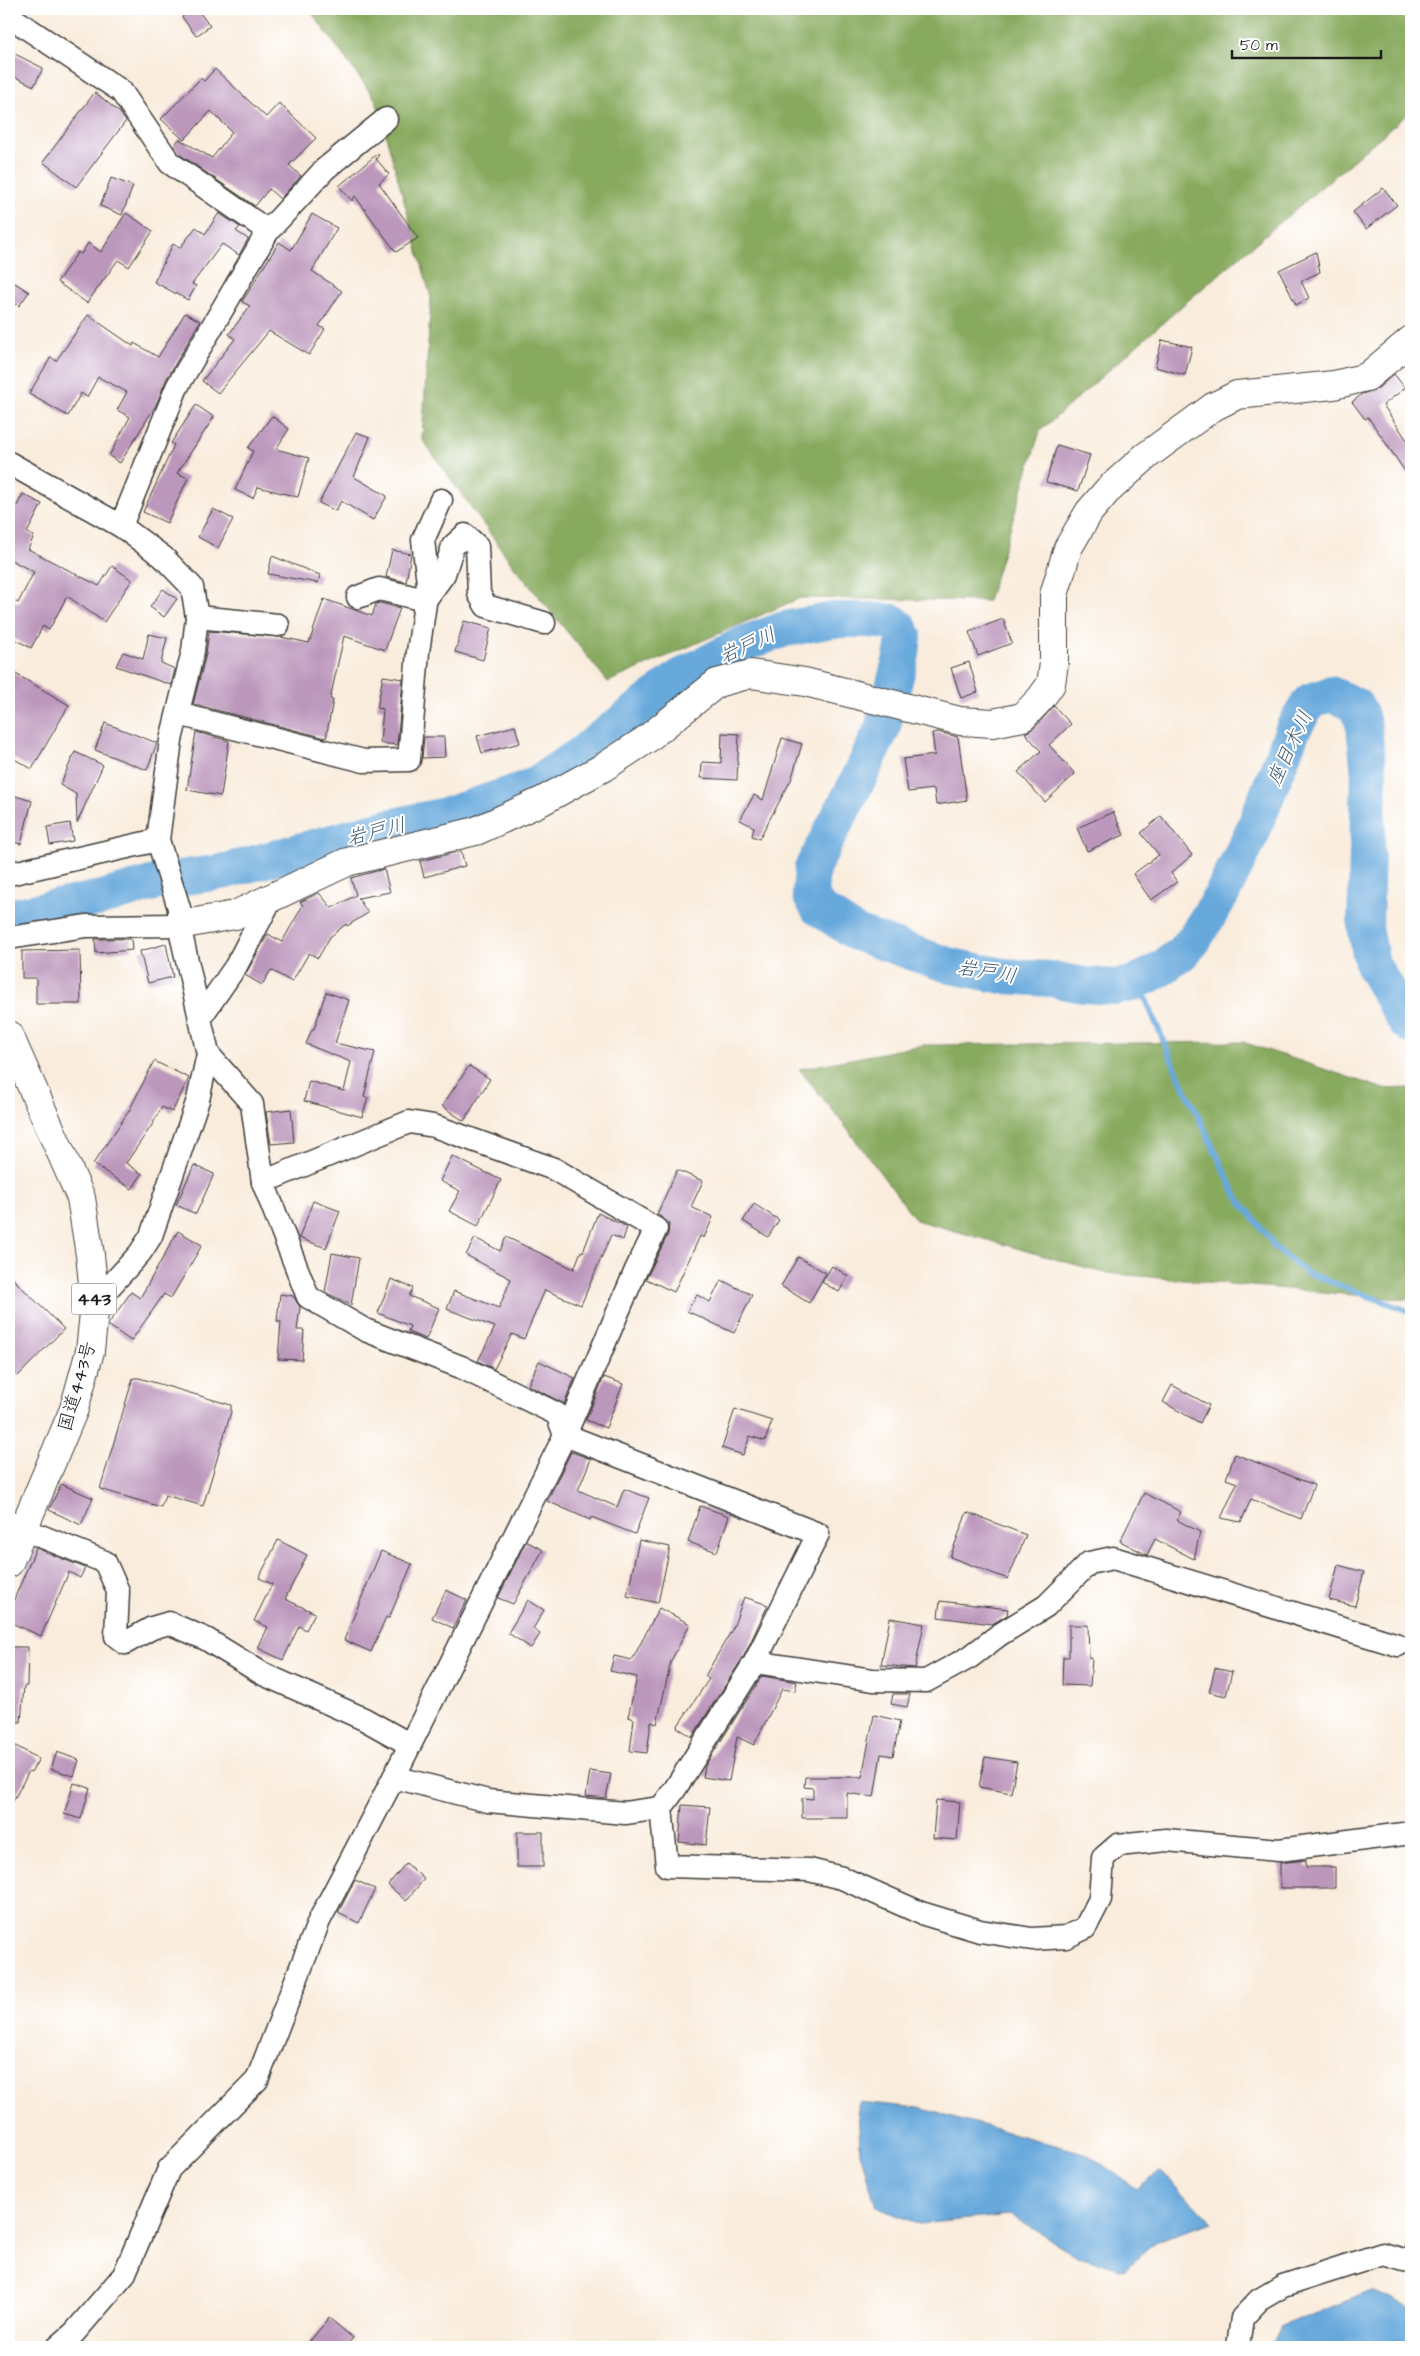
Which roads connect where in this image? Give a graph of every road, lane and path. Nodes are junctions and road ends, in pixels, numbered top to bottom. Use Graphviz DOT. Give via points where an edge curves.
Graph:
graph roads {
  1 [pos="9,16"];
  2 [pos="386,119"];
  3 [pos="268,231"];
  4 [pos="1411,340"];
  5 [pos="9,463"];
  6 [pos="441,500"];
  7 [pos="122,526"];
  8 [pos="358,597"];
  9 [pos="425,600"];
  10 [pos="197,617"];
  11 [pos="544,623"];
  12 [pos="278,625"];
  13 [pos="178,714"];
  14 [pos="158,840"];
  15 [pos="9,874"];
  16 [pos="271,899"];
  17 [pos="179,917"];
  18 [pos="9,938"];
  19 [pos="200,1018"];
  20 [pos="9,1035"];
  21 [pos="208,1054"];
  22 [pos="263,1182"];
  23 [pos="95,1303"];
  24 [pos="565,1435"];
  25 [pos="16,1525"];
  26 [pos="9,1563"];
  27 [pos="1398,1645"];
  28 [pos="755,1662"];
  29 [pos="410,1744"];
  30 [pos="394,1777"];
  31 [pos="661,1808"];
  32 [pos="1411,1833"];
  33 [pos="1411,2262"];
  34 [pos="58,2347"];
  35 [pos="1238,2347"];
  1 -- 3 [label="street" via="121,91 170,163"];
  2 -- 3 [label="street" via="325,169"];
  3 -- 7 [label="street" via="177,387"];
  4 -- 16 [label="main road" via="1367,377 1334,385 1237,395 1213,408 1146,456 1107,491 1089,512 1068,548 1054,595 1051,684 1023,716 993,723 960,721 805,682 751,674 718,683 648,739 542,801 476,831 347,862"];
  5 -- 7 [label="street"];
  6 -- 9 [label="street" via="423,540 428,583"];
  7 -- 10 [label="street" via="163,557 192,587"];
  8 -- 9 [label="street" via="379,589"];
  9 -- 11 [label="street" via="444,574 453,546 465,535 477,546 480,594 486,606"];
  9 -- 13 [label="street" via="409,760 364,761"];
  10 -- 12 [label="street"];
  10 -- 13 [label="street" via="193,651"];
  13 -- 14 [label="street" via="171,740"];
  14 -- 15 [label="street"];
  14 -- 17 [label="street"];
  16 -- 17 [label="main road" via="235,916"];
  16 -- 19 [label="street" via="236,966"];
  17 -- 18 [label="street"];
  17 -- 19 [label="street"];
  19 -- 21 [label="street"];
  20 -- 23 [label="main road, 国道443号 / 443" via="81,1198"];
  21 -- 22 [label="street" via="252,1104"];
  21 -- 23 [label="street" via="198,1100 151,1236"];
  22 -- 24 [label="street" via="308,1297 365,1330 460,1367 557,1414"];
  22 -- 24 [label="street" via="409,1122 434,1126 554,1169 656,1229"];
  23 -- 25 [label="main road, 国道443号 / 443" via="90,1351 74,1408"];
  24 -- 28 [label="street" via="818,1534"];
  24 -- 29 [label="street"];
  25 -- 26 [label="main road, 国道443号 / 443"];
  25 -- 29 [label="street" via="106,1562 118,1591 116,1636 126,1643 169,1622 206,1639 263,1674 364,1719"];
  27 -- 28 [label="street" via="1113,1558 1089,1563 1046,1606 970,1657 926,1681 873,1680"];
  28 -- 31 [label="street" via="676,1790"];
  29 -- 30 [label="street"];
  30 -- 31 [label="street" via="488,1801 625,1813"];
  30 -- 34 [label="street" via="319,1921 257,2080 169,2170 124,2275"];
  31 -- 32 [label="street" via="667,1866 808,1870 842,1878 921,1913 980,1931 1032,1938 1066,1937 1085,1928 1100,1898 1103,1858 1118,1845 1166,1840 1279,1850"];
  33 -- 35 [label="street" via="1383,2254 1283,2286 1259,2300 1242,2318"];
}
